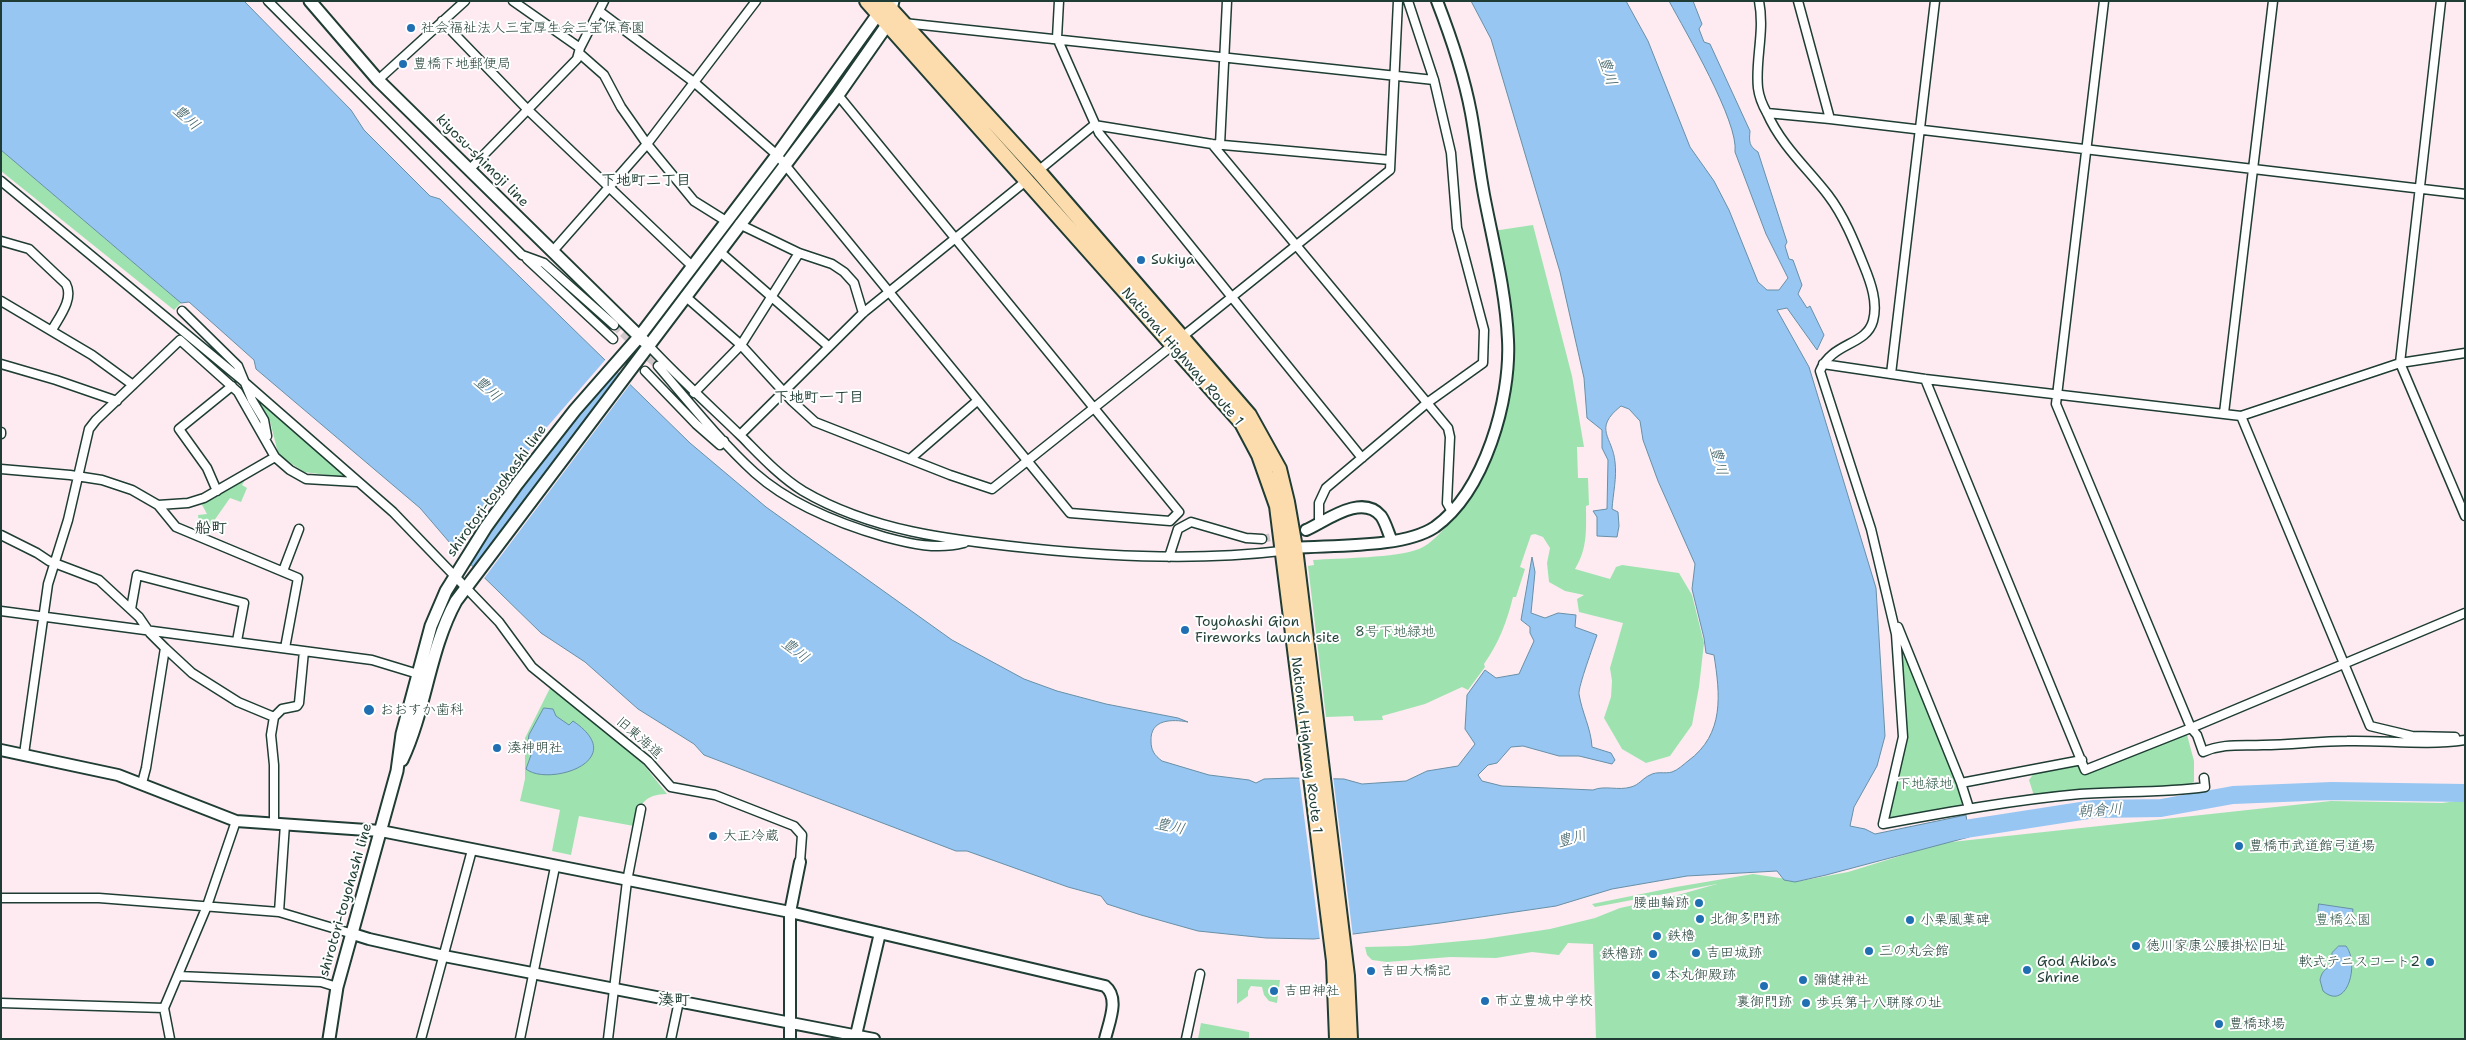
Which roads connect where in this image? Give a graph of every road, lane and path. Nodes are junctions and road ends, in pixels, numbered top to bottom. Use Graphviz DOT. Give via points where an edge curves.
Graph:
graph roads {
  1 [pos="268,1"];
  2 [pos="310,1"];
  3 [pos="465,1"];
  4 [pos="513,1"];
  5 [pos="604,1"];
  6 [pos="756,1"];
  7 [pos="867,1"];
  8 [pos="1059,1"];
  9 [pos="1227,1"];
  10 [pos="1398,1"];
  11 [pos="1408,1"];
  12 [pos="1437,1"];
  13 [pos="1760,1"];
  14 [pos="1798,1"];
  15 [pos="1935,1"];
  16 [pos="2104,1"];
  17 [pos="2273,1"];
  18 [pos="2441,1"];
  19 [pos="885,6"];
  20 [pos="599,10"];
  21 [pos="442,21"];
  22 [pos="902,23"];
  23 [pos="887,26"];
  24 [pos="1057,38"];
  25 [pos="580,51"];
  26 [pos="1224,57"];
  27 [pos="1393,76"];
  28 [pos="378,80"];
  29 [pos="1434,80"];
  30 [pos="695,83"];
  31 [pos="838,95"];
  32 [pos="528,110"];
  33 [pos="1767,113"];
  34 [pos="1830,119"];
  35 [pos="1094,125"];
  36 [pos="1921,130"];
  37 [pos="647,144"];
  38 [pos="1216,144"];
  39 [pos="2087,150"];
  40 [pos="780,159"];
  41 [pos="1390,160"];
  42 [pos="469,170"];
  43 [pos="2254,170"];
  44 [pos="1038,171"];
  45 [pos="1,181"];
  46 [pos="1026,181"];
  47 [pos="610,188"];
  48 [pos="2420,188"];
  49 [pos="2465,194"];
  50 [pos="726,221"];
  51 [pos="739,224"];
  52 [pos="956,238"];
  53 [pos="1,241"];
  54 [pos="1296,246"];
  55 [pos="719,251"];
  56 [pos="552,252"];
  57 [pos="799,253"];
  58 [pos="522,254"];
  59 [pos="692,266"];
  60 [pos="888,291"];
  61 [pos="1232,295"];
  62 [pos="685,296"];
  63 [pos="772,296"];
  64 [pos="1,301"];
  65 [pos="182,311"];
  66 [pos="863,313"];
  67 [pos="614,324"];
  68 [pos="52,330"];
  69 [pos="639,337"];
  70 [pos="613,339"];
  71 [pos="1177,341"];
  72 [pos="741,344"];
  73 [pos="649,346"];
  74 [pos="828,346"];
  75 [pos="2465,353"];
  76 [pos="2400,362"];
  77 [pos="1,364"];
  78 [pos="1823,364"];
  79 [pos="658,366"];
  80 [pos="646,372"];
  81 [pos="1891,374"];
  82 [pos="1926,379"];
  83 [pos="242,380"];
  84 [pos="133,385"];
  85 [pos="232,386"];
  86 [pos="784,390"];
  87 [pos="694,393"];
  88 [pos="2058,394"];
  89 [pos="117,401"];
  90 [pos="977,401"];
  91 [pos="1427,403"];
  92 [pos="1094,408"];
  93 [pos="2224,413"];
  94 [pos="2241,416"];
  95 [pos="740,435"];
  96 [pos="724,441"];
  97 [pos="269,443"];
  98 [pos="275,457"];
  99 [pos="1362,458"];
  100 [pos="910,459"];
  101 [pos="1026,461"];
  102 [pos="1,469"];
  103 [pos="78,476"];
  104 [pos="357,482"];
  105 [pos="217,491"];
  106 [pos="158,505"];
  107 [pos="1451,510"];
  108 [pos="2465,516"];
  109 [pos="1319,524"];
  110 [pos="299,529"];
  111 [pos="1306,530"];
  112 [pos="1,535"];
  113 [pos="1262,539"];
  114 [pos="1392,541"];
  115 [pos="968,542"];
  116 [pos="1288,555"];
  117 [pos="1168,557"];
  118 [pos="53,563"];
  119 [pos="283,572"];
  120 [pos="456,575"];
  121 [pos="466,587"];
  122 [pos="131,609"];
  123 [pos="1,611"];
  124 [pos="1891,611"];
  125 [pos="2465,613"];
  126 [pos="42,616"];
  127 [pos="148,630"];
  128 [pos="237,641"];
  129 [pos="165,648"];
  130 [pos="285,648"];
  131 [pos="304,651"];
  132 [pos="2344,662"];
  133 [pos="418,674"];
  134 [pos="274,717"];
  135 [pos="2191,728"];
  136 [pos="2465,736"];
  137 [pos="2465,740"];
  138 [pos="1,750"];
  139 [pos="24,754"];
  140 [pos="2082,760"];
  141 [pos="397,771"];
  142 [pos="2204,778"];
  143 [pos="142,783"];
  144 [pos="1961,783"];
  145 [pos="1969,808"];
  146 [pos="641,809"];
  147 [pos="236,820"];
  148 [pos="274,823"];
  149 [pos="285,824"];
  150 [pos="381,831"];
  151 [pos="472,850"];
  152 [pos="800,862"];
  153 [pos="555,867"];
  154 [pos="627,881"];
  155 [pos="1,898"];
  156 [pos="207,906"];
  157 [pos="279,912"];
  158 [pos="790,912"];
  159 [pos="880,933"];
  160 [pos="353,934"];
  161 [pos="444,956"];
  162 [pos="1340,961"];
  163 [pos="533,973"];
  164 [pos="1200,974"];
  165 [pos="178,976"];
  166 [pos="337,987"];
  167 [pos="613,989"];
  168 [pos="679,1001"];
  169 [pos="1,1003"];
  170 [pos="164,1008"];
  171 [pos="790,1023"];
  172 [pos="856,1035"];
  173 [pos="170,1039"];
  174 [pos="329,1039"];
  175 [pos="421,1039"];
  176 [pos="520,1039"];
  177 [pos="608,1039"];
  178 [pos="671,1039"];
  179 [pos="790,1039"];
  180 [pos="874,1039"];
  181 [pos="1105,1039"];
  182 [pos="1186,1039"];
  183 [pos="1337,1039"];
  184 [pos="1350,1039"];
  1 -- 58 [label="street"];
  2 -- 28 [label="main road, kiyosu-shimoji line"];
  3 -- 21 [label="street"];
  4 -- 25 [label="street"];
  5 -- 20 [label="street"];
  6 -- 30 [label="street"];
  7 -- 19 [label="highway, National Highway Route 1"];
  8 -- 24 [label="street"];
  9 -- 26 [label="street"];
  10 -- 27 [label="street"];
  11 -- 29 [label="street"];
  12 -- 107 [label="street" via="1471,112 1508,341 1505,393 1490,446 1472,485"];
  13 -- 33 [label="street" via="1762,28 1758,89"];
  14 -- 34 [label="street"];
  15 -- 36 [label="street"];
  16 -- 39 [label="street"];
  17 -- 43 [label="street"];
  18 -- 48 [label="street"];
  19 -- 22 [label="highway, National Highway Route 1"];
  19 -- 23 [label="highway, National Highway Route 1"];
  19 -- 40 [label="main road"];
  20 -- 25 [label="street"];
  20 -- 30 [label="street"];
  21 -- 28 [label="street"];
  21 -- 32 [label="street"];
  22 -- 24 [label="street"];
  22 -- 44 [label="highway, National Highway Route 1"];
  23 -- 31 [label="main road"];
  23 -- 46 [label="highway, National Highway Route 1"];
  24 -- 26 [label="street"];
  24 -- 35 [label="street"];
  25 -- 32 [label="street" via="577,59"];
  25 -- 37 [label="street" via="604,75"];
  26 -- 27 [label="street"];
  26 -- 38 [label="street"];
  27 -- 29 [label="street"];
  27 -- 41 [label="street"];
  28 -- 42 [label="main road, kiyosu-shimoji line"];
  29 -- 91 [label="street" via="1451,153 1457,228 1484,330 1484,347 1482,363"];
  30 -- 37 [label="street"];
  30 -- 40 [label="street"];
  31 -- 40 [label="main road"];
  31 -- 52 [label="street"];
  32 -- 42 [label="street"];
  32 -- 47 [label="street"];
  33 -- 34 [label="street"];
  33 -- 78 [label="street" via="1781,139 1840,213 1872,288 1875,308 1872,323 1858,340 1834,351"];
  34 -- 36 [label="street"];
  35 -- 38 [label="street"];
  35 -- 44 [label="street"];
  35 -- 61 [label="street"];
  36 -- 39 [label="street"];
  36 -- 81 [label="street"];
  37 -- 47 [label="street"];
  37 -- 50 [label="street" via="694,201"];
  38 -- 41 [label="street"];
  38 -- 54 [label="street"];
  39 -- 43 [label="street"];
  39 -- 88 [label="street"];
  40 -- 50 [label="main road"];
  40 -- 51 [label="main road"];
  40 -- 60 [label="street"];
  41 -- 54 [label="street" via="1390,170"];
  42 -- 56 [label="main road, kiyosu-shimoji line"];
  43 -- 48 [label="street"];
  43 -- 93 [label="street"];
  44 -- 71 [label="highway, National Highway Route 1"];
  45 -- 83 [label="street, 旧東海道"];
  46 -- 52 [label="street"];
  46 -- 71 [label="highway, National Highway Route 1"];
  47 -- 56 [label="street"];
  47 -- 59 [label="street"];
  48 -- 49 [label="street"];
  48 -- 76 [label="street"];
  50 -- 59 [label="main road"];
  51 -- 55 [label="main road"];
  51 -- 57 [label="street"];
  52 -- 60 [label="street"];
  52 -- 92 [label="street"];
  53 -- 68 [label="street" via="29,249 69,289 69,299"];
  54 -- 61 [label="street"];
  54 -- 91 [label="street"];
  55 -- 62 [label="main road"];
  55 -- 63 [label="street"];
  56 -- 69 [label="main road, kiyosu-shimoji line"];
  57 -- 63 [label="street"];
  57 -- 66 [label="street" via="832,264 844,272 854,283"];
  58 -- 67 [label="street" via="544,264"];
  58 -- 70 [label="street"];
  59 -- 69 [label="main road"];
  60 -- 66 [label="street"];
  60 -- 90 [label="street"];
  61 -- 71 [label="street"];
  61 -- 99 [label="street"];
  62 -- 72 [label="street"];
  62 -- 73 [label="main road"];
  63 -- 72 [label="street"];
  63 -- 74 [label="street"];
  64 -- 68 [label="street"];
  65 -- 83 [label="street" via="238,366"];
  66 -- 74 [label="street"];
  68 -- 84 [label="street"];
  69 -- 73 [label="main road, kiyosu-shimoji line"];
  69 -- 120 [label="main road, shirotori-toyohashi line" via="575,410 517,484"];
  71 -- 92 [label="street"];
  71 -- 116 [label="highway, National Highway Route 1" via="1242,423 1259,455 1277,506"];
  72 -- 86 [label="street"];
  72 -- 87 [label="street"];
  73 -- 87 [label="street"];
  73 -- 121 [label="main road, shirotori-toyohashi line"];
  74 -- 86 [label="street"];
  75 -- 76 [label="street"];
  76 -- 94 [label="street"];
  76 -- 108 [label="street"];
  77 -- 89 [label="street"];
  78 -- 81 [label="street"];
  78 -- 124 [label="street" via="1820,371 1871,529"];
  79 -- 96 [label="street"];
  80 -- 96 [label="street" via="720,446"];
  81 -- 82 [label="street"];
  82 -- 88 [label="street"];
  82 -- 140 [label="street"];
  83 -- 97 [label="street" via="264,420"];
  83 -- 104 [label="street, 旧東海道"];
  84 -- 85 [label="street" via="180,340"];
  84 -- 89 [label="street"];
  85 -- 97 [label="street"];
  85 -- 105 [label="street" via="179,429 207,468"];
  86 -- 95 [label="street"];
  86 -- 100 [label="street" via="815,422"];
  87 -- 95 [label="street"];
  88 -- 93 [label="street"];
  88 -- 135 [label="street" via="2056,404"];
  89 -- 103 [label="street" via="90,429"];
  90 -- 100 [label="street"];
  90 -- 101 [label="street"];
  91 -- 99 [label="street"];
  91 -- 107 [label="street" via="1448,428 1447,503"];
  92 -- 101 [label="street"];
  92 -- 101 [label="street" via="1179,512 1170,521 1070,513"];
  93 -- 94 [label="street"];
  94 -- 132 [label="street"];
  95 -- 115 [label="street" via="771,466 802,490 843,510 905,532"];
  96 -- 115 [label="street" via="756,474 826,516 856,529 918,546 954,546"];
  97 -- 98 [label="street"];
  98 -- 104 [label="street" via="306,479"];
  98 -- 105 [label="street"];
  99 -- 109 [label="street" via="1321,495"];
  100 -- 101 [label="street" via="992,489"];
  102 -- 103 [label="street"];
  103 -- 106 [label="street" via="132,490"];
  103 -- 118 [label="street" via="63,538"];
  104 -- 120 [label="street, 旧東海道"];
  105 -- 106 [label="street" via="188,503"];
  106 -- 119 [label="street" via="176,527"];
  107 -- 114 [label="street" via="1424,533"];
  109 -- 111 [label="street"];
  109 -- 114 [label="street" via="1349,510 1370,507 1382,518"];
  110 -- 119 [label="street"];
  112 -- 118 [label="street"];
  113 -- 117 [label="street" via="1246,538 1191,522 1178,529"];
  114 -- 116 [label="street"];
  115 -- 117 [label="street" via="1066,552"];
  116 -- 117 [label="street"];
  116 -- 162 [label="highway, National Highway Route 1"];
  118 -- 122 [label="street" via="99,580"];
  118 -- 126 [label="street"];
  119 -- 130 [label="street" via="298,578"];
  120 -- 121 [label="street, 旧東海道"];
  120 -- 133 [label="main road, shirotori-toyohashi line" via="437,608"];
  121 -- 141 [label="main road, shirotori-toyohashi line" via="444,625 413,737"];
  121 -- 152 [label="street, 旧東海道" via="532,667 648,761 670,787 715,795 794,826 802,836"];
  122 -- 127 [label="street"];
  122 -- 128 [label="street" via="137,575 244,602"];
  123 -- 126 [label="street"];
  124 -- 144 [label="street"];
  124 -- 145 [label="street" via="1896,634 1903,737 1883,824"];
  125 -- 132 [label="street"];
  126 -- 127 [label="street"];
  126 -- 139 [label="street"];
  127 -- 128 [label="street"];
  127 -- 129 [label="street"];
  128 -- 130 [label="street"];
  129 -- 134 [label="street" via="192,673 238,702"];
  129 -- 143 [label="street"];
  130 -- 131 [label="street"];
  131 -- 133 [label="street" via="372,660"];
  131 -- 134 [label="street" via="299,704 282,709"];
  132 -- 135 [label="street"];
  132 -- 136 [label="street" via="2370,726 2412,736"];
  133 -- 141 [label="main road, shirotori-toyohashi line" via="402,734"];
  134 -- 148 [label="street" via="271,735"];
  135 -- 137 [label="street" via="2203,752 2230,744 2347,740 2432,744"];
  135 -- 140 [label="street" via="2085,770"];
  138 -- 139 [label="street"];
  139 -- 143 [label="street"];
  140 -- 144 [label="street"];
  141 -- 150 [label="main road, shirotori-toyohashi line"];
  142 -- 145 [label="street" via="2206,787 2171,792 2082,794"];
  143 -- 147 [label="street"];
  144 -- 145 [label="street"];
  146 -- 154 [label="street"];
  147 -- 148 [label="street"];
  147 -- 156 [label="street"];
  148 -- 149 [label="street"];
  149 -- 150 [label="street"];
  149 -- 157 [label="street"];
  150 -- 151 [label="street"];
  150 -- 160 [label="main road, shirotori-toyohashi line"];
  151 -- 153 [label="street"];
  151 -- 161 [label="street"];
  152 -- 158 [label="street, 旧東海道"];
  153 -- 154 [label="street"];
  153 -- 163 [label="street"];
  154 -- 158 [label="street"];
  154 -- 167 [label="street"];
  155 -- 156 [label="street" via="99,898"];
  156 -- 157 [label="street"];
  156 -- 165 [label="street"];
  157 -- 160 [label="street"];
  158 -- 159 [label="street"];
  158 -- 171 [label="street, 旧東海道"];
  159 -- 172 [label="street"];
  159 -- 181 [label="street" via="1105,986 1112,991 1114,999"];
  160 -- 161 [label="street"];
  160 -- 166 [label="main road, shirotori-toyohashi line"];
  161 -- 163 [label="street"];
  161 -- 175 [label="street"];
  162 -- 183 [label="highway, National Highway Route 1"];
  162 -- 184 [label="highway, National Highway Route 1"];
  163 -- 167 [label="street"];
  163 -- 176 [label="street"];
  164 -- 182 [label="street"];
  165 -- 166 [label="street" via="321,982"];
  165 -- 170 [label="street"];
  166 -- 174 [label="main road, shirotori-toyohashi line"];
  167 -- 168 [label="street"];
  167 -- 177 [label="street"];
  168 -- 171 [label="street"];
  168 -- 178 [label="street"];
  169 -- 170 [label="street"];
  170 -- 173 [label="street"];
  171 -- 172 [label="street"];
  171 -- 179 [label="street, 旧東海道"];
  172 -- 180 [label="street"];
}
